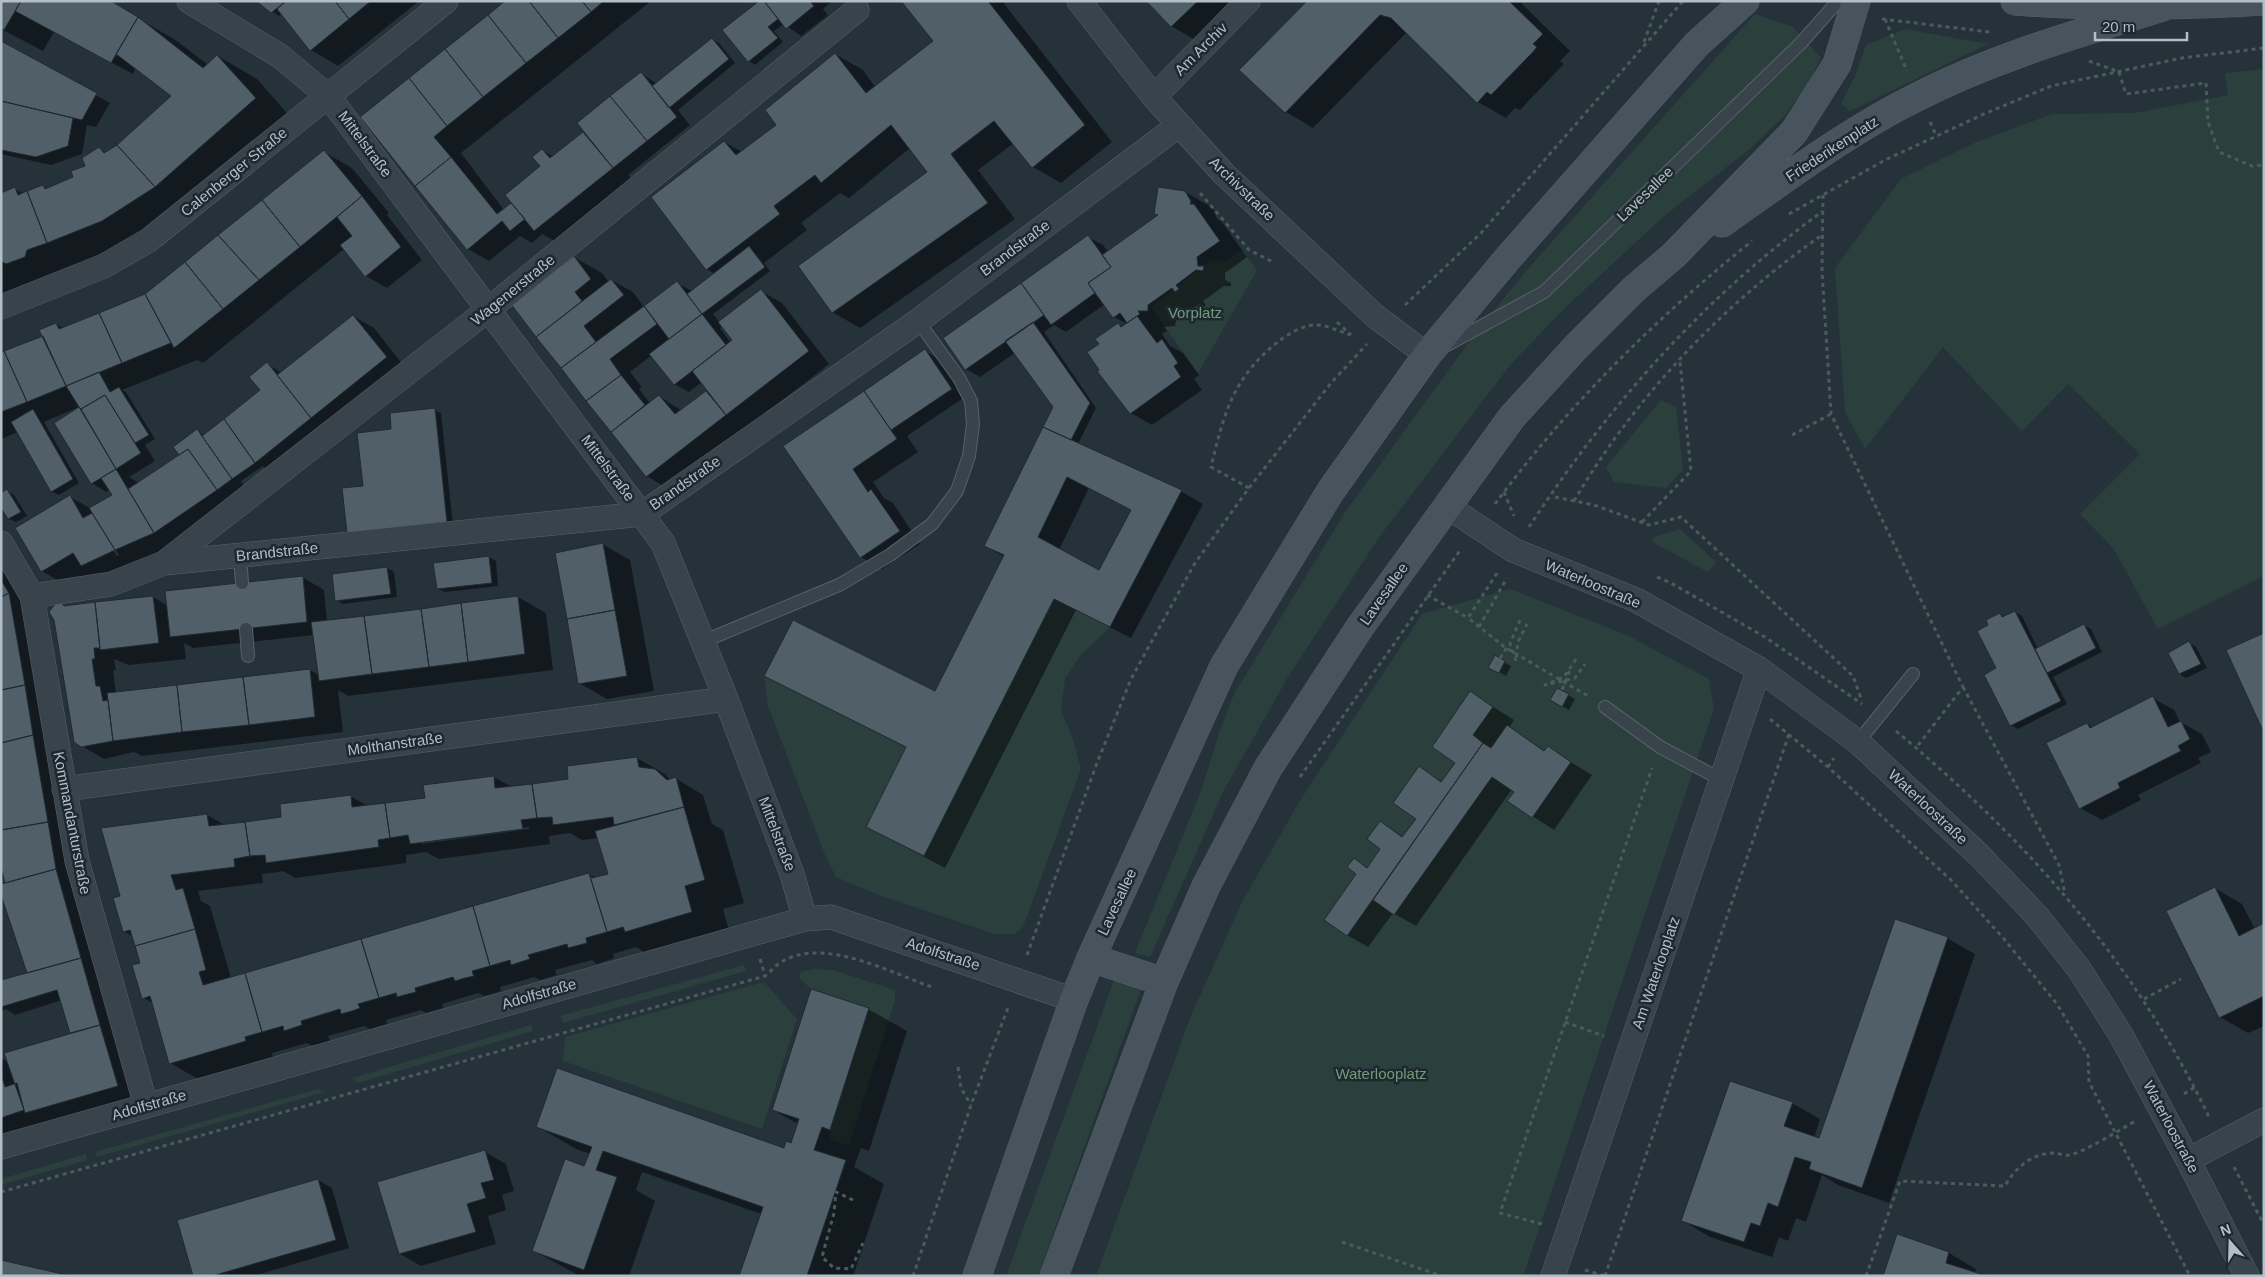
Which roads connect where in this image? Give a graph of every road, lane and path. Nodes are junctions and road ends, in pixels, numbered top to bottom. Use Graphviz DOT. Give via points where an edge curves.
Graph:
graph roads {
  1 [pos="189,1"];
  2 [pos="446,1"];
  3 [pos="1079,1"];
  4 [pos="1248,1"];
  5 [pos="1659,1"];
  6 [pos="1683,1"];
  7 [pos="1745,1"];
  8 [pos="1838,1"];
  9 [pos="1856,1"];
  10 [pos="2014,1"];
  11 [pos="2264,1"];
  12 [pos="2163,6"];
  13 [pos="857,10"];
  14 [pos="2264,48"];
  15 [pos="2118,72"];
  16 [pos="1154,96"];
  17 [pos="329,97"];
  18 [pos="1179,125"];
  19 [pos="2264,165"];
  20 [pos="1194,185"];
  21 [pos="1823,194"];
  22 [pos="1823,211"];
  23 [pos="1781,219"];
  24 [pos="1822,234"];
  25 [pos="1758,236"];
  26 [pos="1673,256"];
  27 [pos="1279,267"];
  28 [pos="1,307"];
  29 [pos="489,309"];
  30 [pos="918,321"];
  31 [pos="1351,335"];
  32 [pos="1427,355"];
  33 [pos="1680,361"];
  34 [pos="1832,414"];
  35 [pos="1792,435"];
  36 [pos="1249,488"];
  37 [pos="1555,497"];
  38 [pos="1574,501"];
  39 [pos="1447,506"];
  40 [pos="642,514"];
  41 [pos="1642,522"];
  42 [pos="1478,526"];
  43 [pos="1,543"];
  44 [pos="1513,550"];
  45 [pos="240,556"];
  46 [pos="164,563"];
  47 [pos="1507,578"];
  48 [pos="242,583"];
  49 [pos="1427,595"];
  50 [pos="32,596"];
  51 [pos="1468,618"];
  52 [pos="1520,620"];
  53 [pos="1527,624"];
  54 [pos="1479,627"];
  55 [pos="246,629"];
  56 [pos="1514,633"];
  57 [pos="702,642"];
  58 [pos="1506,648"];
  59 [pos="248,656"];
  60 [pos="1576,659"];
  61 [pos="1585,664"];
  62 [pos="1496,665"];
  63 [pos="1759,669"];
  64 [pos="1570,670"];
  65 [pos="1913,674"];
  66 [pos="1853,676"];
  67 [pos="1565,682"];
  68 [pos="1963,687"];
  69 [pos="1559,697"];
  70 [pos="726,699"];
  71 [pos="1748,700"];
  72 [pos="1605,706"];
  73 [pos="1788,734"];
  74 [pos="1858,742"];
  75 [pos="1916,748"];
  76 [pos="1652,770"];
  77 [pos="1299,779"];
  78 [pos="1722,780"];
  79 [pos="64,789"];
  80 [pos="2065,894"];
  81 [pos="805,919"];
  82 [pos="1091,958"];
  83 [pos="784,960"];
  84 [pos="765,976"];
  85 [pos="2182,979"];
  86 [pos="1164,982"];
  87 [pos="932,987"];
  88 [pos="2144,999"];
  89 [pos="1074,1000"];
  90 [pos="1565,1022"];
  91 [pos="1631,1046"];
  92 [pos="958,1067"];
  93 [pos="971,1105"];
  94 [pos="146,1106"];
  95 [pos="2264,1120"];
  96 [pos="2115,1133"];
  97 [pos="1,1147"];
  98 [pos="2188,1160"];
  99 [pos="1,1192"];
  100 [pos="853,1200"];
  101 [pos="1542,1224"];
  102 [pos="1342,1242"];
  103 [pos="863,1243"];
  104 [pos="977,1276"];
  105 [pos="1054,1276"];
  106 [pos="1442,1276"];
  107 [pos="1553,1276"];
  108 [pos="1605,1276"];
  109 [pos="1866,1276"];
  110 [pos="2190,1276"];
  111 [pos="2247,1276"];
  1 -- 17 [label="street, Mittelstraße" via="280,56"];
  2 -- 17 [label="street, Calenberger Straße"];
  3 -- 16 [label="street, Archivstraße"];
  4 -- 16 [label="street, Am Archiv"];
  5 -- 6 [label="path" via="1643,45"];
  7 -- 32 [label="main road, Lavesallee" via="1690,51 1601,150"];
  8 -- 32 [label="lane, Lavesallee" via="1801,43 1544,292"];
  9 -- 26 [label="main road, Friederikenplatz" via="1837,64 1794,132"];
  10 -- 12 [label="main road" via="2082,6"];
  11 -- 12 [label="main road"];
  12 -- 26 [label="main road, Friederikenplatz" via="2029,49 1918,96 1813,160"];
  13 -- 29 [label="street, Wagenerstraße"];
  14 -- 15 [label="path" via="2182,58"];
  15 -- 19 [label="path" via="2126,94 2206,83 2208,122 2219,152 2252,166"];
  15 -- 21 [label="path" via="2051,86 1885,160"];
  16 -- 18 [label="street, Archivstraße"];
  17 -- 28 [label="street, Calenberger Straße" via="149,240 104,266"];
  17 -- 29 [label="street, Mittelstraße"];
  18 -- 30 [label="street, Brandstraße"];
  18 -- 32 [label="street, Archivstraße" via="1224,174 1375,316"];
  20 -- 27 [label="path" via="1249,250"];
  21 -- 22 [label="path"];
  21 -- 23 [label="path"];
  22 -- 24 [label="path"];
  22 -- 44 [label="path" via="1748,270 1667,348 1608,415"];
  24 -- 33 [label="path" via="1761,281"];
  24 -- 34 [label="path"];
  25 -- 42 [label="path" via="1707,277 1609,369 1555,428"];
  26 -- 39 [label="main road, Lavesallee" via="1570,354 1512,417"];
  29 -- 40 [label="street, Mittelstraße"];
  29 -- 46 [label="street, Wagenerstraße"];
  30 -- 40 [label="street, Brandstraße"];
  30 -- 57 [label="lane" via="959,378 970,401 973,424 969,456 957,491 932,524 890,555 839,585"];
  31 -- 36 [label="path" via="1317,324 1289,334 1261,356 1244,376 1221,423 1211,467"];
  32 -- 82 [label="main road, Lavesallee" via="1330,492 1224,666"];
  33 -- 38 [label="path" via="1599,459"];
  33 -- 41 [label="path" via="1691,471"];
  34 -- 35 [label="path"];
  34 -- 68 [label="path"];
  37 -- 38 [label="path"];
  38 -- 41 [label="path"];
  39 -- 42 [label="street, Waterloostraße"];
  39 -- 86 [label="main road, Lavesallee" via="1360,627 1268,768 1206,886"];
  40 -- 45 [label="street, Brandstraße"];
  40 -- 57 [label="street, Mittelstraße" via="663,543"];
  41 -- 66 [label="path" via="1649,525 1681,517"];
  42 -- 44 [label="street, Waterloostraße"];
  42 -- 49 [label="path"];
  43 -- 50 [label="street, Kommandanturstraße"];
  44 -- 51 [label="path"];
  44 -- 63 [label="street, Waterloostraße" via="1636,600"];
  45 -- 46 [label="street, Brandstraße"];
  45 -- 48 [label="lane"];
  46 -- 50 [label="street, Brandstraße" via="111,584"];
  47 -- 54 [label="path"];
  49 -- 51 [label="path"];
  49 -- 77 [label="path"];
  50 -- 79 [label="street, Kommandanturstraße"];
  51 -- 54 [label="path"];
  52 -- 53 [label="path" via="1510,644 1516,661 1518,642"];
  54 -- 58 [label="path"];
  55 -- 59 [label="lane"];
  56 -- 58 [label="path"];
  57 -- 70 [label="street, Mittelstraße"];
  58 -- 62 [label="path"];
  58 -- 67 [label="path"];
  60 -- 61 [label="path" via="1564,677 1545,685 1575,678"];
  63 -- 71 [label="street, Am Waterlooplatz"];
  63 -- 74 [label="street, Waterloostraße"];
  64 -- 67 [label="path"];
  65 -- 74 [label="lane"];
  67 -- 69 [label="path"];
  67 -- 72 [label="path"];
  68 -- 75 [label="path"];
  68 -- 80 [label="path" via="2059,864"];
  70 -- 79 [label="street, Molthanstraße"];
  70 -- 81 [label="street, Mittelstraße" via="792,874"];
  71 -- 73 [label="path"];
  71 -- 78 [label="street, Am Waterlooplatz"];
  72 -- 78 [label="lane" via="1660,747"];
  73 -- 96 [label="path" via="1952,881 2052,996 2088,1056 2089,1082"];
  73 -- 108 [label="path"];
  74 -- 98 [label="street, Waterloostraße" via="1979,855 2037,916 2078,969 2121,1035"];
  76 -- 90 [label="path"];
  78 -- 91 [label="street, Am Waterlooplatz"];
  79 -- 94 [label="street, Kommandanturstraße" via="77,861"];
  81 -- 89 [label="street, Adolfstraße" via="831,917"];
  81 -- 94 [label="street, Adolfstraße"];
  82 -- 86 [label="main road"];
  82 -- 89 [label="main road, Lavesallee"];
  83 -- 87 [label="path" via="810,953 835,953"];
  84 -- 99 [label="path"];
  85 -- 88 [label="path"];
  86 -- 105 [label="main road, Lavesallee"];
  89 -- 104 [label="main road, Lavesallee"];
  90 -- 91 [label="path"];
  90 -- 101 [label="path" via="1500,1213"];
  91 -- 107 [label="street, Am Waterlooplatz"];
  92 -- 93 [label="path" via="961,1088"];
  94 -- 97 [label="street, Adolfstraße"];
  95 -- 98 [label="street"];
  96 -- 109 [label="path" via="2069,1156 2053,1153 2025,1162 2012,1173 2005,1186 1900,1181"];
  96 -- 110 [label="path"];
  98 -- 111 [label="street, Waterloostraße"];
  100 -- 103 [label="path" via="836,1192 822,1257 834,1268 851,1269"];
  102 -- 106 [label="path"];
}
